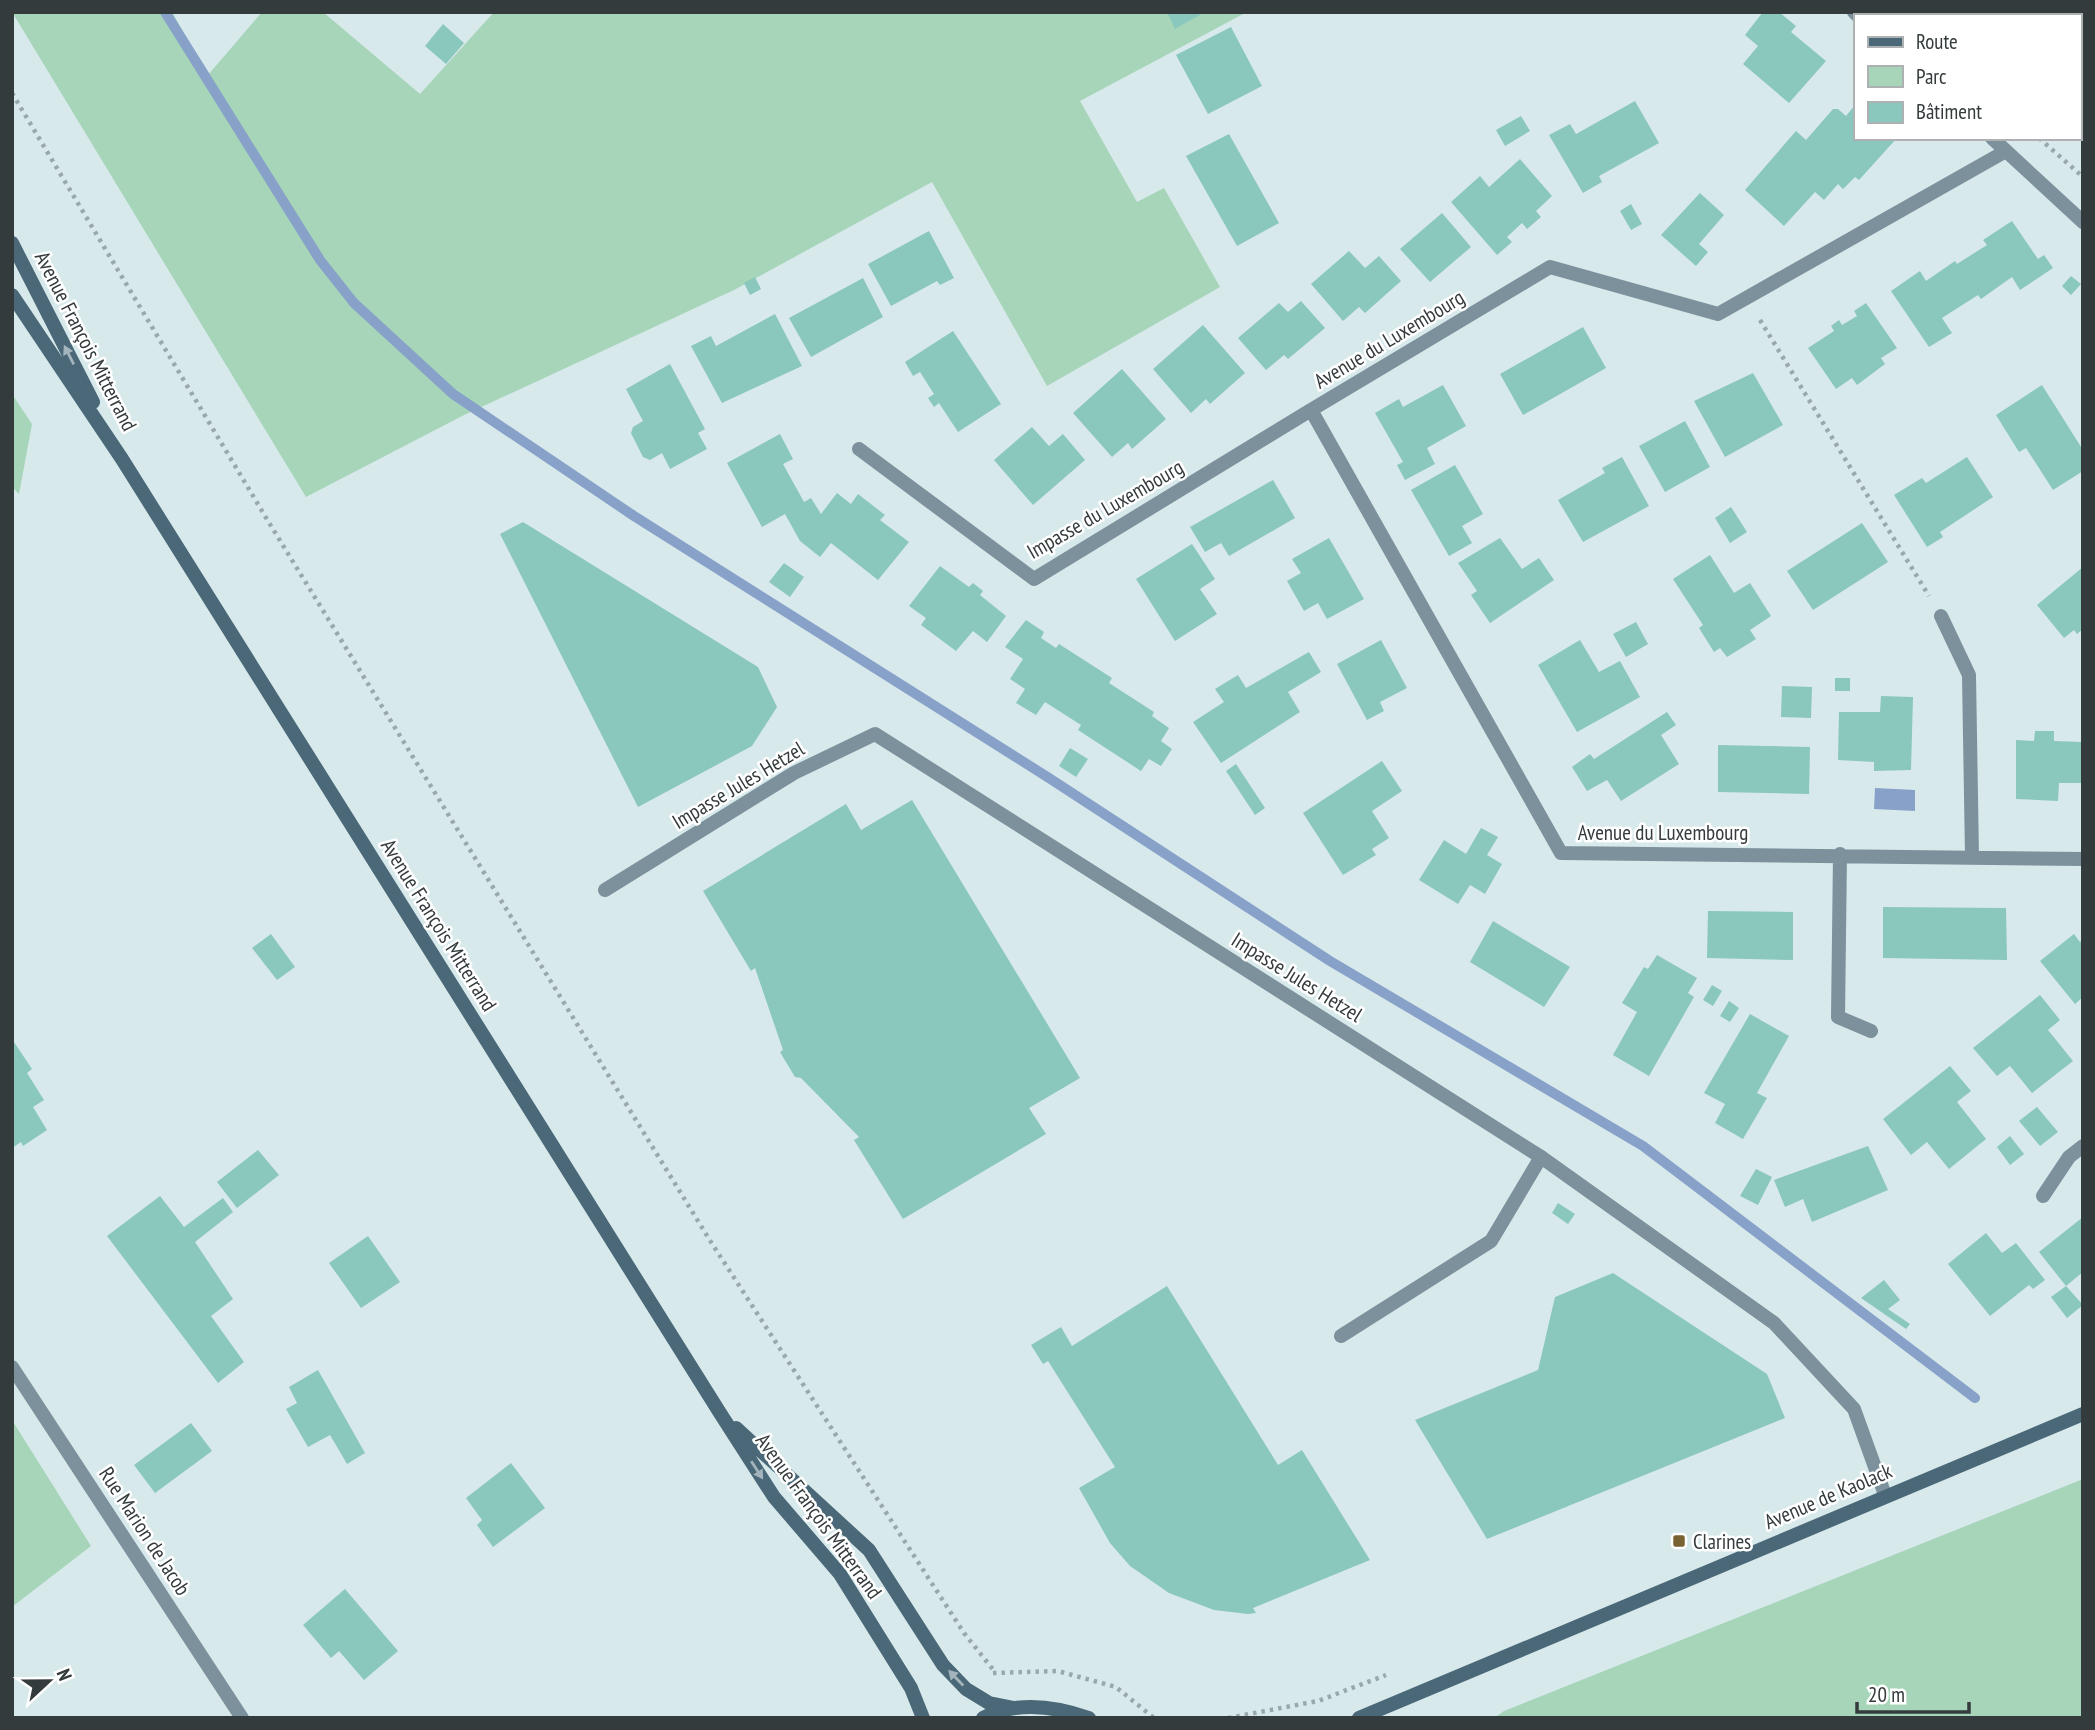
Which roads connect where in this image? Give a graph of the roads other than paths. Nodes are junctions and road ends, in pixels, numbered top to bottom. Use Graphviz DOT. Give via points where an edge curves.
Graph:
graph roads {
  1 [pos="1994,140"];
  2 [pos="2006,151"];
  3 [pos="2083,222"];
  4 [pos="12,243"];
  5 [pos="12,295"];
  6 [pos="1311,410"];
  7 [pos="859,449"];
  8 [pos="122,459"];
  9 [pos="1941,616"];
  10 [pos="1840,854"];
  11 [pos="1972,856"];
  12 [pos="2083,859"];
  13 [pos="605,890"];
  14 [pos="1871,1031"];
  15 [pos="2083,1146"];
  16 [pos="1541,1157"];
  17 [pos="2043,1196"];
  18 [pos="1341,1336"];
  19 [pos="12,1367"];
  20 [pos="720,1413"];
  21 [pos="2083,1414"];
  22 [pos="1885,1495"];
  23 [pos="1014,1708"];
  24 [pos="242,1718"];
  25 [pos="923,1718"];
  26 [pos="982,1718"];
  27 [pos="1089,1718"];
  28 [pos="1359,1718"];
  1 -- 2 [label="street"];
  2 -- 3 [label="street"];
  2 -- 6 [label="street, Avenue du Luxembourg" via="1718,314 1550,267"];
  8 -- 4 [label="main road, Avenue François Mitterrand, one-way"];
  5 -- 8 [label="main road, Avenue François Mitterrand"];
  6 -- 7 [label="street, Impasse du Luxembourg" via="1034,579"];
  6 -- 10 [label="street, Avenue du Luxembourg" via="1561,853"];
  8 -- 20 [label="main road, Avenue François Mitterrand"];
  9 -- 11 [label="street" via="1969,675"];
  10 -- 11 [label="street, Avenue du Luxembourg"];
  10 -- 14 [label="street" via="1838,1017"];
  11 -- 12 [label="street, Avenue du Luxembourg"];
  13 -- 16 [label="street, Impasse Jules Hetzel" via="794,773 875,734"];
  15 -- 17 [label="street" via="2069,1157"];
  16 -- 18 [label="street" via="1491,1241"];
  16 -- 22 [label="street, Impasse Jules Hetzel" via="1774,1322 1854,1409"];
  19 -- 24 [label="street, Rue Marion de Jacob"];
  23 -- 20 [label="main road, Avenue François Mitterrand, one-way" via="989,1703 966,1689 943,1665 869,1550"];
  20 -- 25 [label="main road, Avenue François Mitterrand, one-way" via="774,1497 839,1574 911,1688"];
  21 -- 22 [label="main road, Avenue de Kaolack"];
  22 -- 28 [label="main road, Avenue de Kaolack"];
  23 -- 26 [label="main road"];
  23 -- 27 [label="main road" via="1065,1710"];
}
